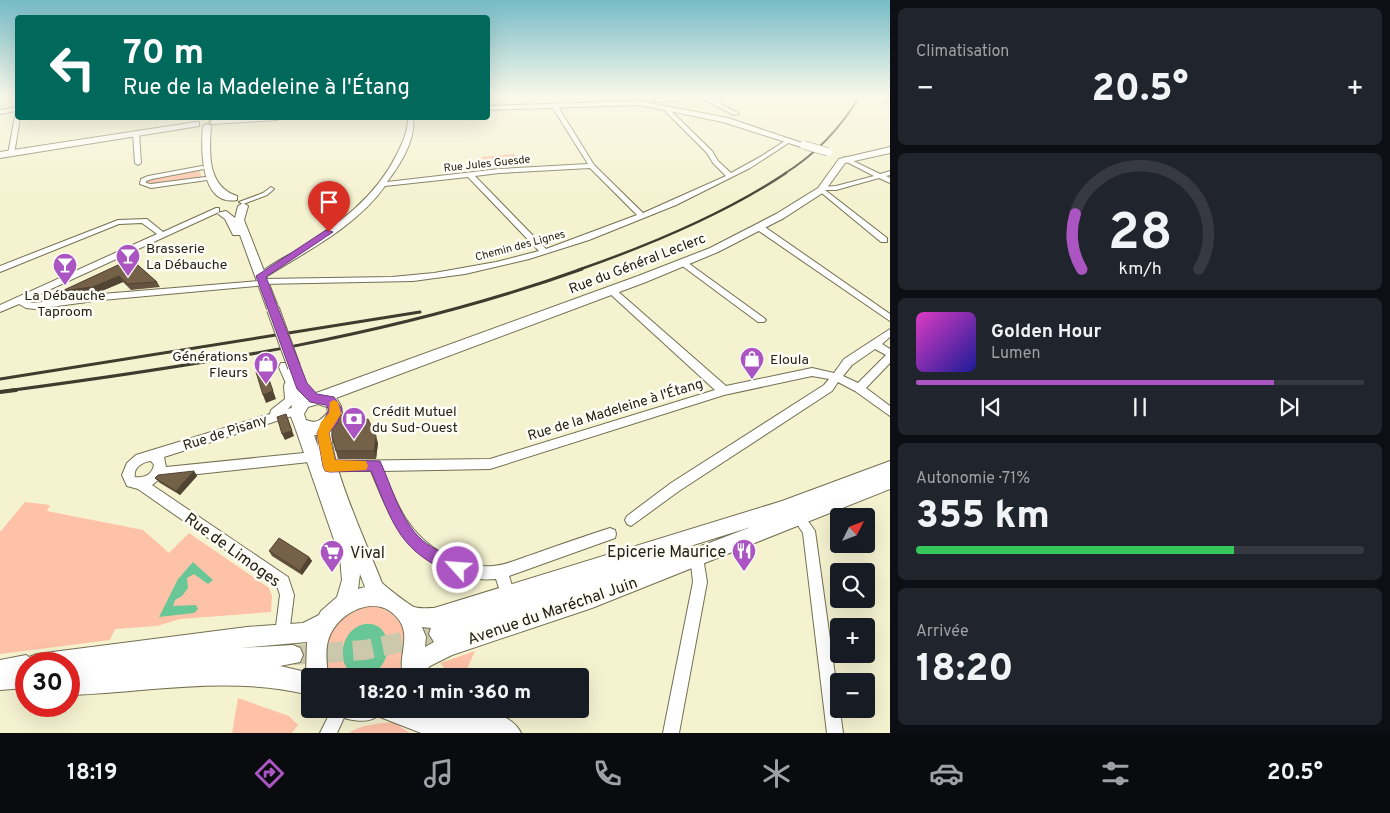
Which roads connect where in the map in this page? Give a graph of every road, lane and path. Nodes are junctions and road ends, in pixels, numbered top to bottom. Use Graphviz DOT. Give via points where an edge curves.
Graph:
graph roads {
  1 [pos="14,131"];
  2 [pos="146,131"];
  3 [pos="204,131"];
  4 [pos="205,131"];
  5 [pos="409,131"];
  6 [pos="570,131"];
  7 [pos="689,131"];
  8 [pos="761,131"];
  9 [pos="136,133"];
  10 [pos="790,140"];
  11 [pos="890,150"];
  12 [pos="10,154"];
  13 [pos="0,155"];
  14 [pos="845,159"];
  15 [pos="592,166"];
  16 [pos="202,168"];
  17 [pos="890,173"];
  18 [pos="469,174"];
  19 [pos="879,175"];
  20 [pos="730,176"];
  21 [pos="205,179"];
  22 [pos="143,180"];
  23 [pos="890,181"];
  24 [pos="384,184"];
  25 [pos="824,187"];
  26 [pos="271,189"];
  27 [pos="240,202"];
  28 [pos="218,209"];
  29 [pos="642,216"];
  30 [pos="759,227"];
  31 [pos="161,234"];
  32 [pos="884,240"];
  33 [pos="249,252"];
  34 [pos="545,252"];
  35 [pos="684,263"];
  36 [pos="0,269"];
  37 [pos="259,277"];
  38 [pos="611,290"];
  39 [pos="20,300"];
  40 [pos="0,309"];
  41 [pos="890,318"];
  42 [pos="761,320"];
  43 [pos="890,332"];
  44 [pos="875,345"];
  45 [pos="890,355"];
  46 [pos="290,367"];
  47 [pos="836,377"];
  48 [pos="375,378"];
  49 [pos="859,388"];
  50 [pos="724,391"];
  51 [pos="317,398"];
  52 [pos="298,409"];
  53 [pos="336,409"];
  54 [pos="890,412"];
  55 [pos="259,422"];
  56 [pos="325,426"];
  57 [pos="303,427"];
  58 [pos="152,456"];
  59 [pos="314,457"];
  60 [pos="375,465"];
  61 [pos="330,466"];
  62 [pos="890,468"];
  63 [pos="158,473"];
  64 [pos="890,481"];
  65 [pos="140,483"];
  66 [pos="799,518"];
  67 [pos="630,520"];
  68 [pos="610,534"];
  69 [pos="691,548"];
  70 [pos="501,572"];
  71 [pos="508,595"];
  72 [pos="380,596"];
  73 [pos="346,602"];
  74 [pos="408,616"];
  75 [pos="324,623"];
  76 [pos="282,634"];
  77 [pos="439,634"];
  78 [pos="293,655"];
  79 [pos="80,659"];
  80 [pos="316,668"];
  81 [pos="411,668"];
  82 [pos="415,668"];
  83 [pos="15,669"];
  84 [pos="80,671"];
  85 [pos="0,672"];
  86 [pos="15,678"];
  87 [pos="0,679"];
  88 [pos="301,682"];
  89 [pos="0,684"];
  90 [pos="15,684"];
  91 [pos="80,684"];
  92 [pos="336,718"];
  93 [pos="411,718"];
  94 [pos="443,718"];
  95 [pos="454,721"];
  96 [pos="481,726"];
  97 [pos="328,733"];
  98 [pos="510,733"];
  99 [pos="671,733"];
  100 [pos="835,733"];
  1 -- 12 [label="street"];
  2 -- 9 [label="main road"];
  3 -- 16 [label="main road"];
  4 -- 27 [label="main road" via="214,186 220,194"];
  5 -- 24 [label="street"];
  6 -- 15 [label="street"];
  7 -- 20 [label="street"];
  8 -- 10 [label="main road"];
  9 -- 12 [label="main road"];
  9 -- 22 [label="street" via="139,177"];
  10 -- 14 [label="main road, bridge"];
  10 -- 20 [label="street, Chemin des Lignes"];
  11 -- 14 [label="main road"];
  12 -- 13 [label="main road"];
  14 -- 19 [label="street"];
  14 -- 25 [label="main road"];
  15 -- 18 [label="street, Rue Jules Guesde"];
  15 -- 29 [label="street"];
  16 -- 21 [label="main road"];
  16 -- 22 [label="street"];
  17 -- 19 [label="street"];
  18 -- 24 [label="street, Rue Jules Guesde"];
  18 -- 34 [label="street"];
  19 -- 23 [label="street"];
  19 -- 25 [label="street" via="836,188"];
  20 -- 29 [label="street, Chemin des Lignes"];
  21 -- 22 [label="street" via="147,186"];
  21 -- 28 [label="main road" via="217,199"];
  24 -- 37 [label="street" via="353,215"];
  25 -- 30 [label="main road, Rue du Général Leclerc"];
  25 -- 32 [label="street"];
  26 -- 27 [label="street"];
  27 -- 28 [label="main road"];
  27 -- 33 [label="main road" via="239,218"];
  28 -- 31 [label="street"];
  28 -- 33 [label="main road" via="231,220"];
  29 -- 34 [label="street, Chemin des Lignes"];
  30 -- 35 [label="main road, Rue du Général Leclerc"];
  30 -- 41 [label="street"];
  31 -- 36 [label="street" via="144,221 118,222"];
  31 -- 39 [label="street"];
  33 -- 37 [label="main road"];
  34 -- 37 [label="street, Chemin des Lignes" via="436,276 384,280"];
  35 -- 38 [label="main road, Rue du Général Leclerc"];
  35 -- 42 [label="street"];
  37 -- 39 [label="street, Chemin des Lignes" via="218,286 35,306"];
  37 -- 46 [label="main road"];
  38 -- 48 [label="main road, Rue du Général Leclerc"];
  38 -- 50 [label="street"];
  39 -- 40 [label="street"];
  43 -- 44 [label="street"];
  44 -- 45 [label="street"];
  44 -- 47 [label="street" via="848,362"];
  45 -- 49 [label="street"];
  46 -- 51 [label="main road" via="302,386"];
  46 -- 52 [label="main road"];
  46 -- 55 [label="street" via="290,401"];
  47 -- 49 [label="street, Rue de la Madeleine à l'Étang"];
  47 -- 50 [label="street, Rue de la Madeleine à l'Étang" via="812,372"];
  47 -- 67 [label="street" via="828,388"];
  48 -- 51 [label="main road"];
  48 -- 53 [label="main road"];
  49 -- 54 [label="street, Rue de la Madeleine à l'Étang"];
  50 -- 60 [label="street, Rue de la Madeleine à l'Étang" via="490,464"];
  51 -- 52 [label="main road"];
  51 -- 53 [label="main road" via="330,401"];
  52 -- 55 [label="street, Rue de Pisany"];
  52 -- 57 [label="main road" via="298,421"];
  53 -- 56 [label="main road"];
  55 -- 58 [label="street, Rue de Pisany"];
  56 -- 57 [label="main road"];
  56 -- 61 [label="main road" via="323,439"];
  57 -- 59 [label="main road"];
  58 -- 63 [label="street" via="161,464"];
  58 -- 65 [label="street" via="139,460 129,471 129,479"];
  59 -- 63 [label="street"];
  59 -- 73 [label="main road" via="349,558 351,580"];
  60 -- 61 [label="street, Rue de la Madeleine à l'Étang"];
  60 -- 70 [label="street" via="400,523 417,545 458,568 486,574"];
  61 -- 72 [label="main road"];
  62 -- 69 [label="main road, Avenue du Maréchal Juin"];
  63 -- 65 [label="street"];
  64 -- 66 [label="main road, Avenue du Maréchal Juin"];
  65 -- 76 [label="street, Rue de Limoges" via="283,582 287,595"];
  66 -- 69 [label="main road, Avenue du Maréchal Juin"];
  66 -- 100 [label="street" via="807,527 809,536"];
  68 -- 70 [label="street"];
  69 -- 71 [label="main road, Avenue du Maréchal Juin"];
  69 -- 77 [label="main road, Avenue du Maréchal Juin"];
  69 -- 82 [label="main road, Avenue du Maréchal Juin" via="592,598 448,646 423,659"];
  69 -- 99 [label="street" via="700,582"];
  70 -- 71 [label="street"];
  71 -- 74 [label="main road, Avenue du Maréchal Juin" via="434,618"];
  72 -- 73 [label="main road" via="360,596"];
  72 -- 74 [label="main road" via="397,604"];
  73 -- 75 [label="main road"];
  74 -- 81 [label="main road" via="416,642"];
  75 -- 76 [label="main road" via="304,633"];
  75 -- 80 [label="main road" via="315,649"];
  76 -- 79 [label="main road"];
  78 -- 84 [label="main road"];
  83 -- 85 [label="main road"];
  86 -- 87 [label="main road"];
  88 -- 91 [label="main road" via="247,673"];
  89 -- 90 [label="main road"];
  92 -- 97 [label="street"];
  93 -- 95 [label="main road" via="433,724"];
  94 -- 95 [label="main road"];
  95 -- 96 [label="main road"];
  96 -- 98 [label="main road"];
}
